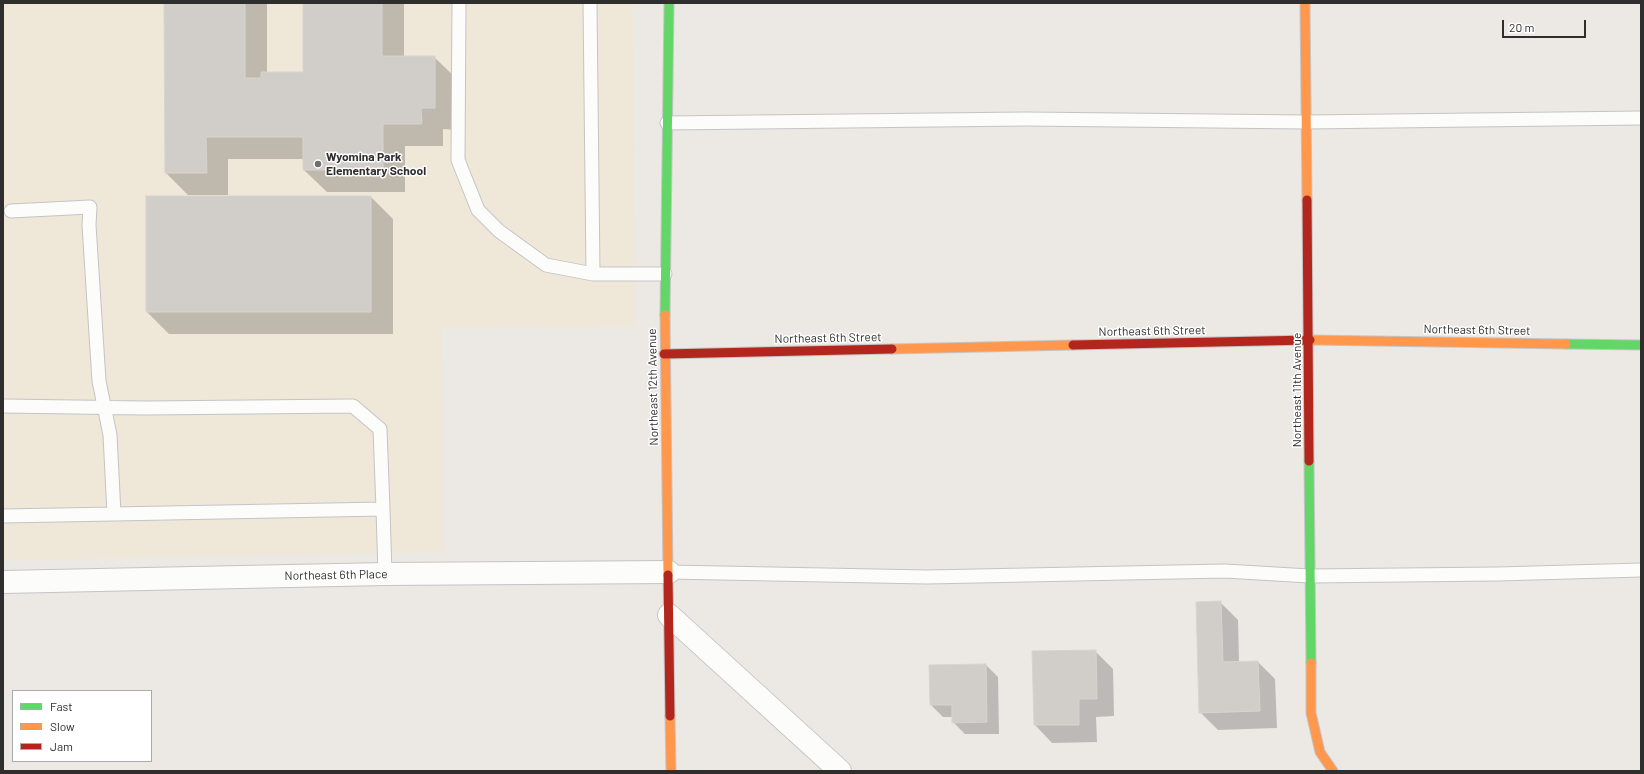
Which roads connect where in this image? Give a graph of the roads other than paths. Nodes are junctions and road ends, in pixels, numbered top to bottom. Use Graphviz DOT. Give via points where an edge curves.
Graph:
graph roads {
  1 [pos="459,3"];
  2 [pos="590,3"];
  3 [pos="668,3"];
  4 [pos="1305,3"];
  5 [pos="1641,118"];
  6 [pos="1306,122"];
  7 [pos="667,123"];
  8 [pos="11,211"];
  9 [pos="593,274"];
  10 [pos="665,274"];
  11 [pos="1309,340"];
  12 [pos="1641,345"];
  13 [pos="664,354"];
  14 [pos="3,406"];
  15 [pos="103,407"];
  16 [pos="383,509"];
  17 [pos="114,514"];
  18 [pos="9,516"];
  19 [pos="1641,570"];
  20 [pos="669,572"];
  21 [pos="385,574"];
  22 [pos="1309,576"];
  23 [pos="3,582"];
  24 [pos="669,615"];
  25 [pos="670,771"];
  26 [pos="840,771"];
  27 [pos="1333,771"];
  1 -- 9 [label="lane" via="458,160 478,210 499,231 546,265"];
  2 -- 9 [label="lane"];
  3 -- 7 [label="street, Northeast 12th Avenue"];
  4 -- 6 [label="street, Northeast 11th Avenue"];
  5 -- 6 [label="lane"];
  6 -- 7 [label="lane" via="1026,119"];
  6 -- 11 [label="street, Northeast 11th Avenue"];
  7 -- 10 [label="street, Northeast 12th Avenue"];
  8 -- 15 [label="lane" via="90,207 99,381"];
  9 -- 10 [label="lane"];
  10 -- 13 [label="street, Northeast 12th Avenue"];
  11 -- 12 [label="street, Northeast 6th Street"];
  11 -- 13 [label="street, Northeast 6th Street"];
  11 -- 22 [label="street, Northeast 11th Avenue"];
  13 -- 20 [label="street, Northeast 12th Avenue"];
  14 -- 15 [label="lane"];
  15 -- 16 [label="lane" via="353,406 380,429"];
  15 -- 17 [label="lane" via="110,435"];
  16 -- 17 [label="lane"];
  16 -- 21 [label="lane"];
  17 -- 18 [label="lane"];
  19 -- 22 [label="lane"];
  20 -- 21 [label="street, Northeast 6th Place"];
  20 -- 22 [label="lane" via="927,577 1225,570"];
  20 -- 24 [label="street, Northeast 12th Avenue"];
  21 -- 23 [label="street, Northeast 6th Place"];
  22 -- 27 [label="street, Northeast 11th Avenue" via="1311,713 1320,752"];
  24 -- 25 [label="street, Northeast 12th Avenue"];
  24 -- 26 [label="street"];
}
